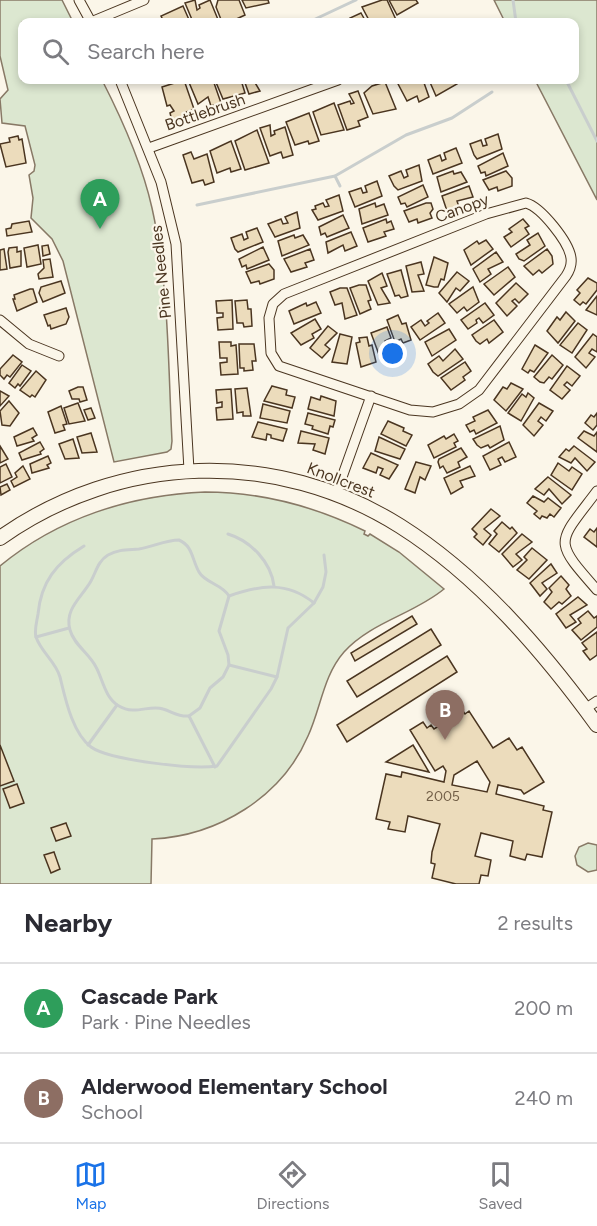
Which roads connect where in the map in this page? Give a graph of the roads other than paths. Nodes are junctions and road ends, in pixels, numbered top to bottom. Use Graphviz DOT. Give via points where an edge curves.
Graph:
graph roads {
  1 [pos="79,0"];
  2 [pos="144,0"];
  3 [pos="89,18"];
  4 [pos="101,18"];
  5 [pos="122,84"];
  6 [pos="327,84"];
  7 [pos="149,148"];
  8 [pos="0,320"];
  9 [pos="59,356"];
  10 [pos="371,396"];
  11 [pos="189,470"];
  12 [pos="597,491"];
  13 [pos="336,494"];
  14 [pos="0,538"];
  15 [pos="597,590"];
  16 [pos="591,705"];
  17 [pos="597,725"];
  1 -- 3 [label="street"];
  2 -- 4 [label="street"];
  5 -- 7 [label="street, Pine Needles"];
  6 -- 7 [label="street, Bottlebrush"];
  7 -- 11 [label="street, Pine Needles" via="166,196 177,254"];
  8 -- 9 [label="street" via="29,344"];
  10 -- 10 [label="street, Canopy" via="410,410 433,412 459,404 479,390 572,265 569,249 540,210 526,203 486,214 329,275 276,300 270,313 270,334 272,357 279,366"];
  10 -- 13 [label="street"];
  11 -- 13 [label="street, Knollcrest" via="260,473"];
  11 -- 14 [label="street, Knollcrest" via="141,476 80,494 36,514"];
  12 -- 15 [label="street" via="568,529 564,547"];
  13 -- 16 [label="street, Knollcrest" via="394,522 448,562"];
  16 -- 17 [label="street, Knollcrest"];
}
